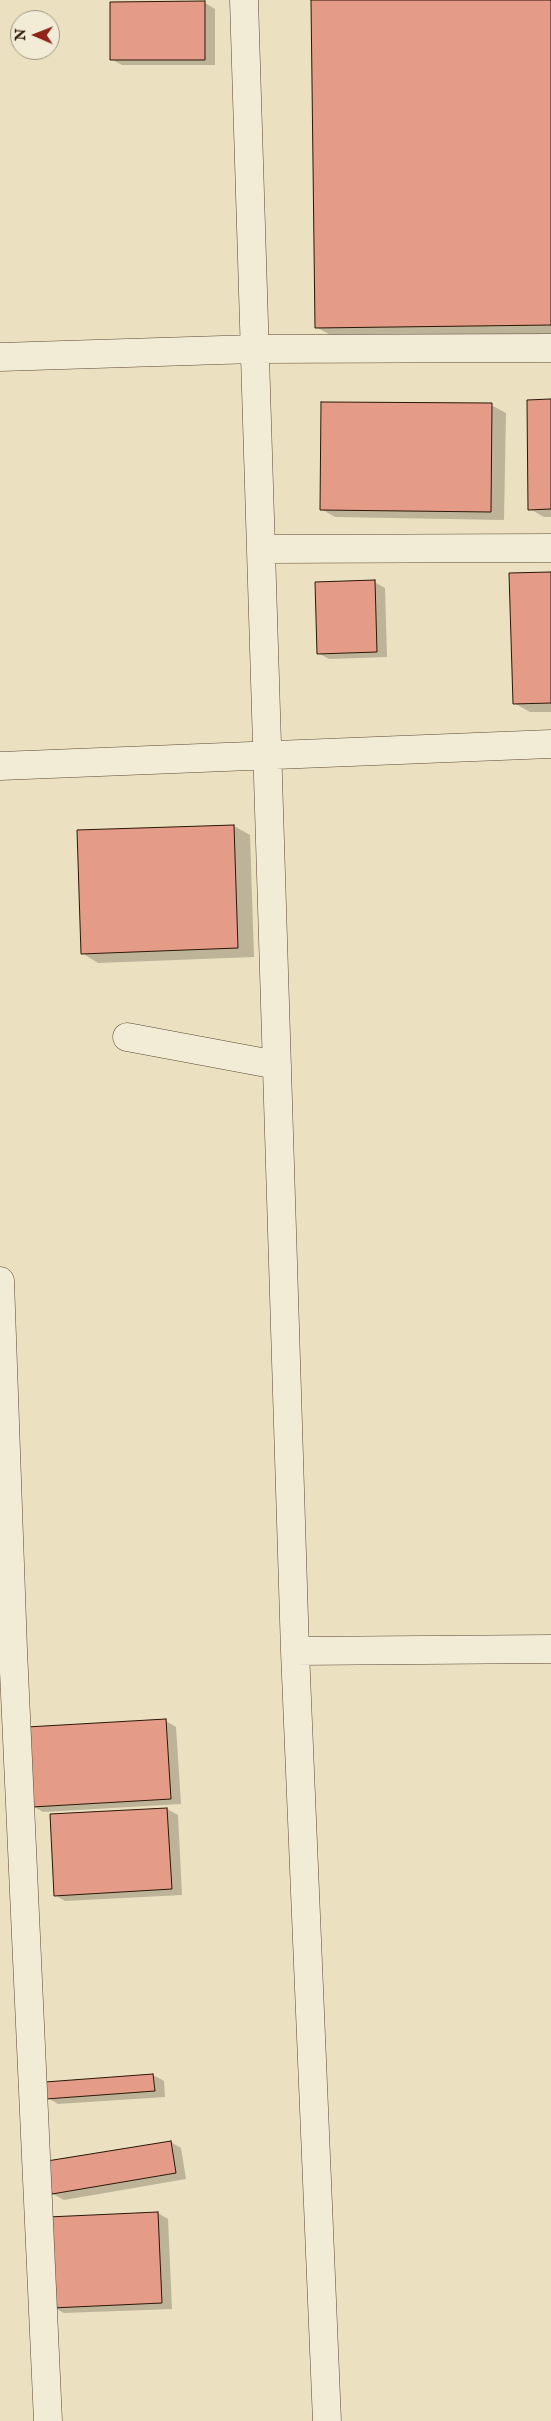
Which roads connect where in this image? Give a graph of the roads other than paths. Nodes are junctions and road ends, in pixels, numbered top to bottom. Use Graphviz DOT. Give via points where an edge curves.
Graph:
graph roads {
  1 [pos="244,0"];
  2 [pos="551,348"];
  3 [pos="254,349"];
  4 [pos="0,357"];
  5 [pos="551,548"];
  6 [pos="261,549"];
  7 [pos="551,744"];
  8 [pos="267,756"];
  9 [pos="0,766"];
  10 [pos="127,1037"];
  11 [pos="277,1065"];
  12 [pos="0,1281"];
  13 [pos="551,1649"];
  14 [pos="295,1651"];
  15 [pos="48,2421"];
  16 [pos="327,2421"];
  1 -- 3 [label="street"];
  2 -- 3 [label="street"];
  3 -- 4 [label="street"];
  3 -- 6 [label="street"];
  5 -- 6 [label="street"];
  6 -- 8 [label="street"];
  7 -- 8 [label="street"];
  8 -- 9 [label="street"];
  8 -- 11 [label="street"];
  10 -- 11 [label="street"];
  11 -- 14 [label="street"];
  12 -- 15 [label="street" via="13,1660"];
  13 -- 14 [label="street"];
  14 -- 16 [label="street"];
}
